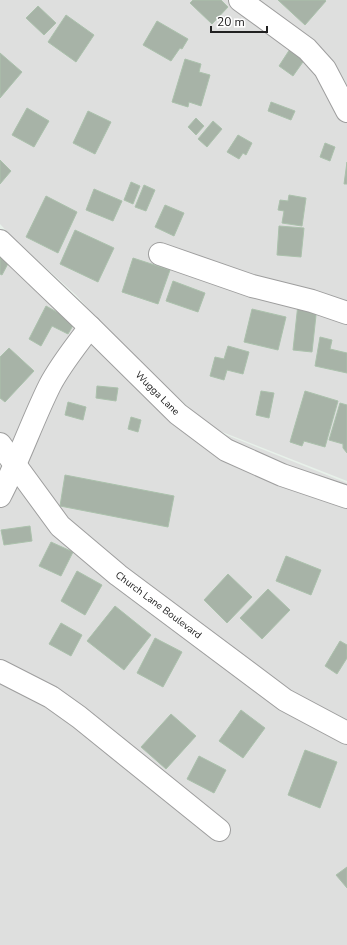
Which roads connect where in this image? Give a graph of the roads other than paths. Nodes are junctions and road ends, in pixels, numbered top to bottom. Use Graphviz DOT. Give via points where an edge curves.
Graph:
graph roads {
  1 [pos="240,0"];
  2 [pos="347,111"];
  3 [pos="0,241"];
  4 [pos="160,254"];
  5 [pos="347,313"];
  6 [pos="90,327"];
  7 [pos="0,444"];
  8 [pos="6,480"];
  9 [pos="347,497"];
  10 [pos="0,671"];
  11 [pos="347,733"];
  12 [pos="219,830"];
  1 -- 2 [label="street" via="307,49 325,69"];
  3 -- 6 [label="street, Wugga Lane"];
  4 -- 5 [label="street" via="252,286"];
  6 -- 8 [label="street" via="51,384"];
  6 -- 9 [label="street, Wugga Lane" via="178,414 226,450 282,475"];
  7 -- 8 [label="street, Church Lane Boulevard"];
  8 -- 11 [label="street, Church Lane Boulevard" via="118,575 285,700"];
  10 -- 12 [label="street" via="51,697"];
}
